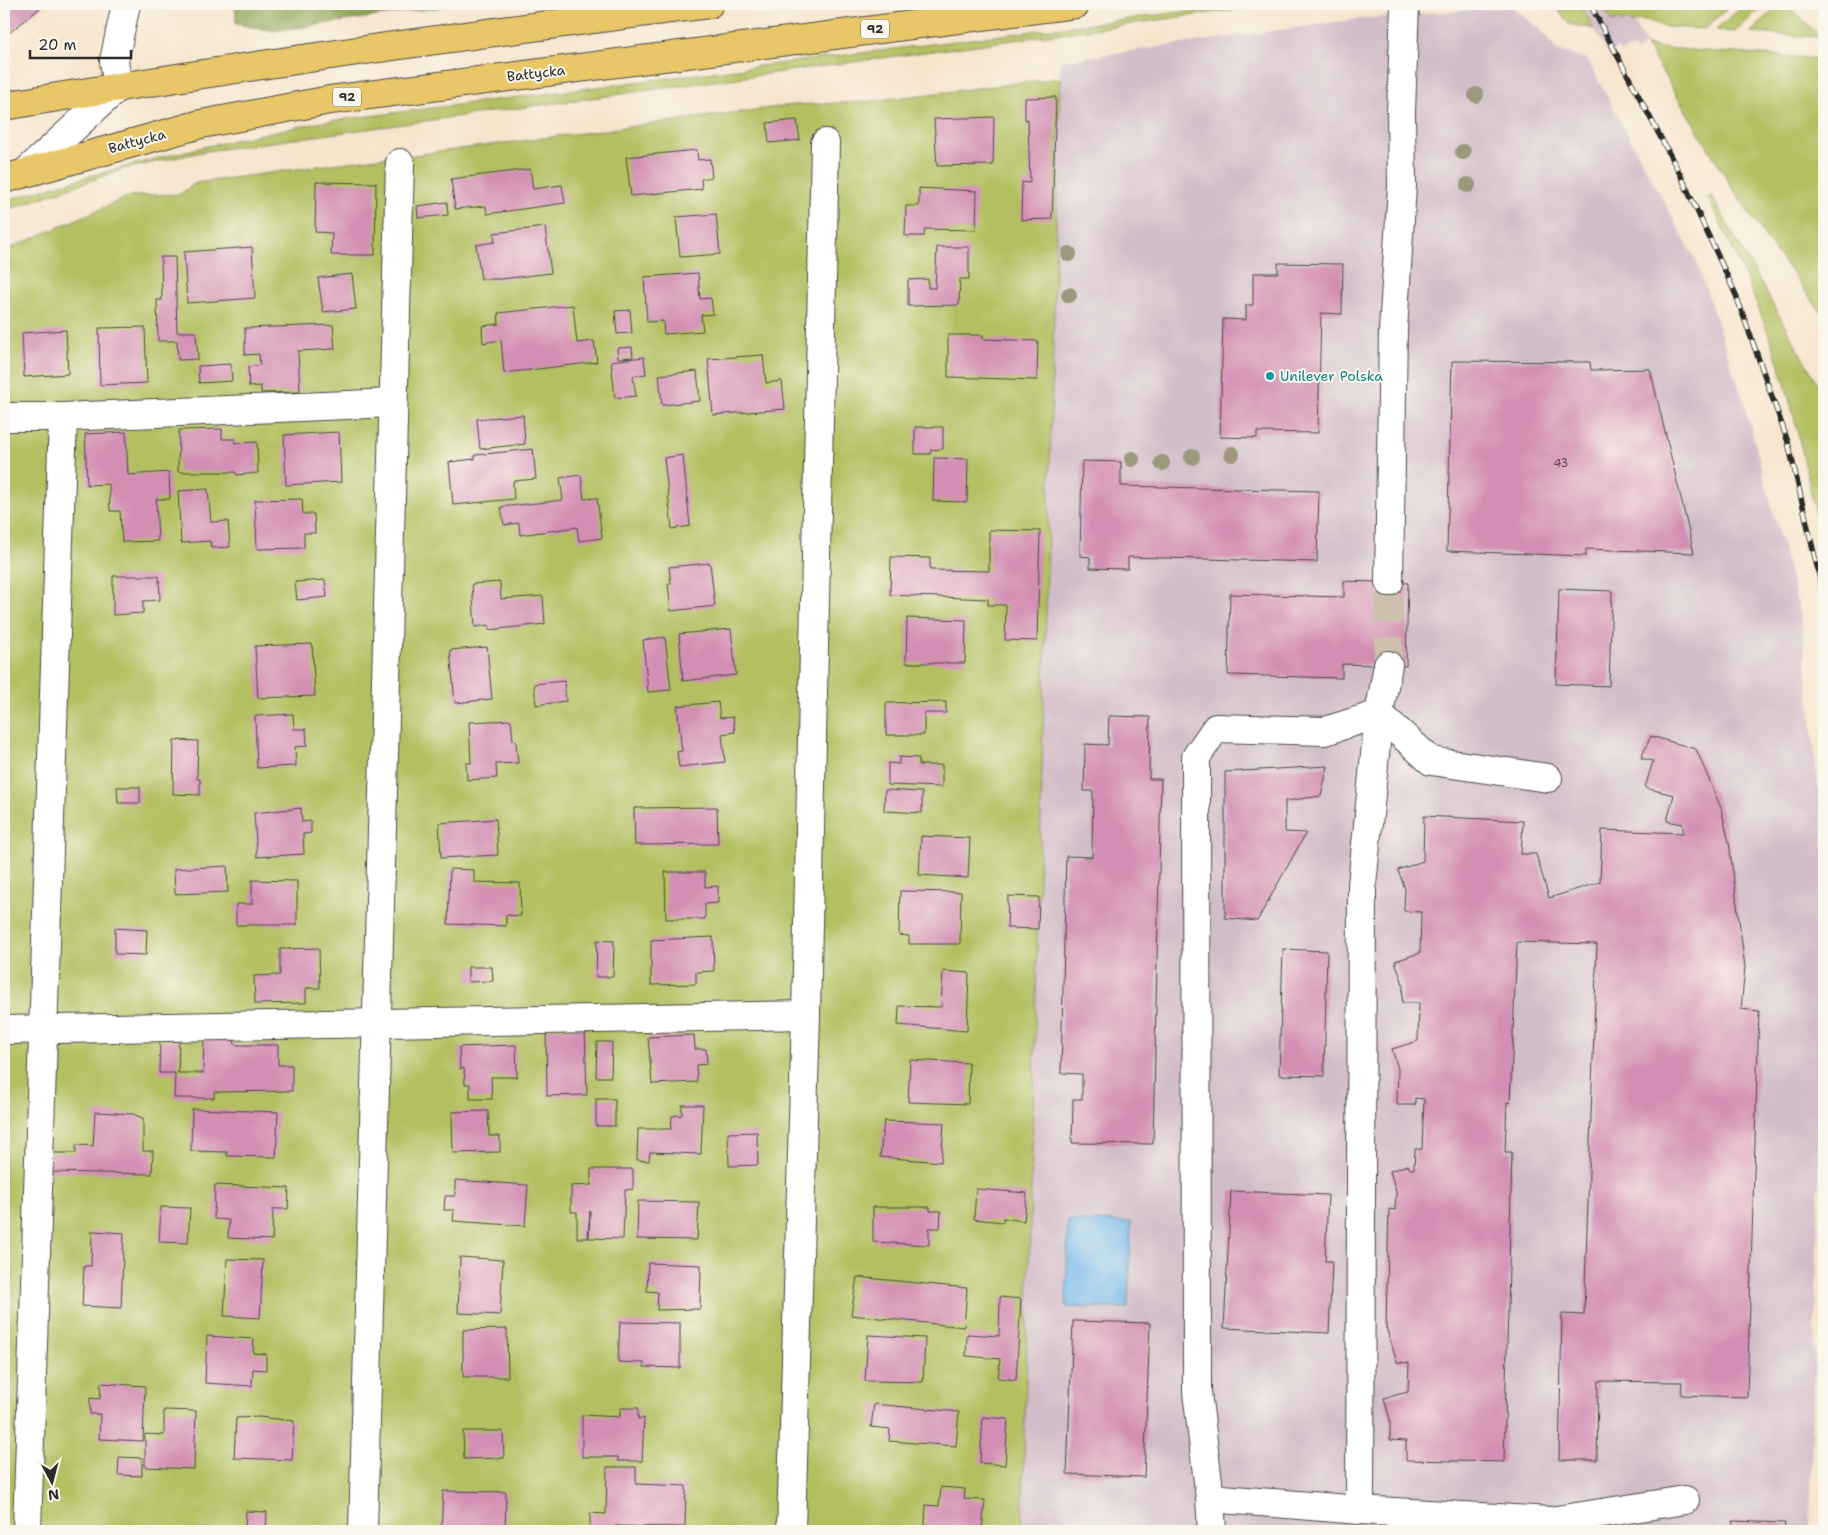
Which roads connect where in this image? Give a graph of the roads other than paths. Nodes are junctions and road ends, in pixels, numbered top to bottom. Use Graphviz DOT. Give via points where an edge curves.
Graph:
graph roads {
  1 [pos="126,4"];
  2 [pos="709,4"];
  3 [pos="1076,4"];
  4 [pos="1405,4"];
  5 [pos="118,87"];
  6 [pos="4,106"];
  7 [pos="825,143"];
  8 [pos="400,164"];
  9 [pos="15,175"];
  10 [pos="393,403"];
  11 [pos="4,417"];
  12 [pos="63,417"];
  13 [pos="1389,582"];
  14 [pos="1388,665"];
  15 [pos="1380,714"];
  16 [pos="1548,778"];
  17 [pos="806,1015"];
  18 [pos="377,1022"];
  19 [pos="44,1029"];
  20 [pos="4,1030"];
  21 [pos="1210,1498"];
  22 [pos="1685,1500"];
  23 [pos="1360,1510"];
  24 [pos="28,1531"];
  25 [pos="363,1531"];
  26 [pos="792,1531"];
  27 [pos="1212,1531"];
  1 -- 5 [label="street" via="114,60"];
  2 -- 5 [label="main road" via="508,29"];
  3 -- 9 [label="main road, Bałtycka / 92" via="330,100 200,124"];
  4 -- 13 [label="street" via="1402,186 1393,331"];
  5 -- 6 [label="main road"];
  5 -- 9 [label="street"];
  7 -- 17 [label="street"];
  8 -- 10 [label="street"];
  10 -- 12 [label="street"];
  10 -- 18 [label="street"];
  11 -- 12 [label="street"];
  12 -- 19 [label="street"];
  14 -- 15 [label="street"];
  15 -- 16 [label="street" via="1431,761"];
  15 -- 21 [label="street" via="1325,731 1216,728 1196,757 1197,1392"];
  15 -- 23 [label="street" via="1362,885"];
  17 -- 18 [label="street"];
  17 -- 26 [label="street"];
  18 -- 19 [label="street"];
  18 -- 25 [label="street"];
  19 -- 20 [label="street"];
  19 -- 24 [label="street"];
  21 -- 23 [label="street"];
  21 -- 27 [label="street"];
  22 -- 23 [label="street" via="1550,1521"];
}
